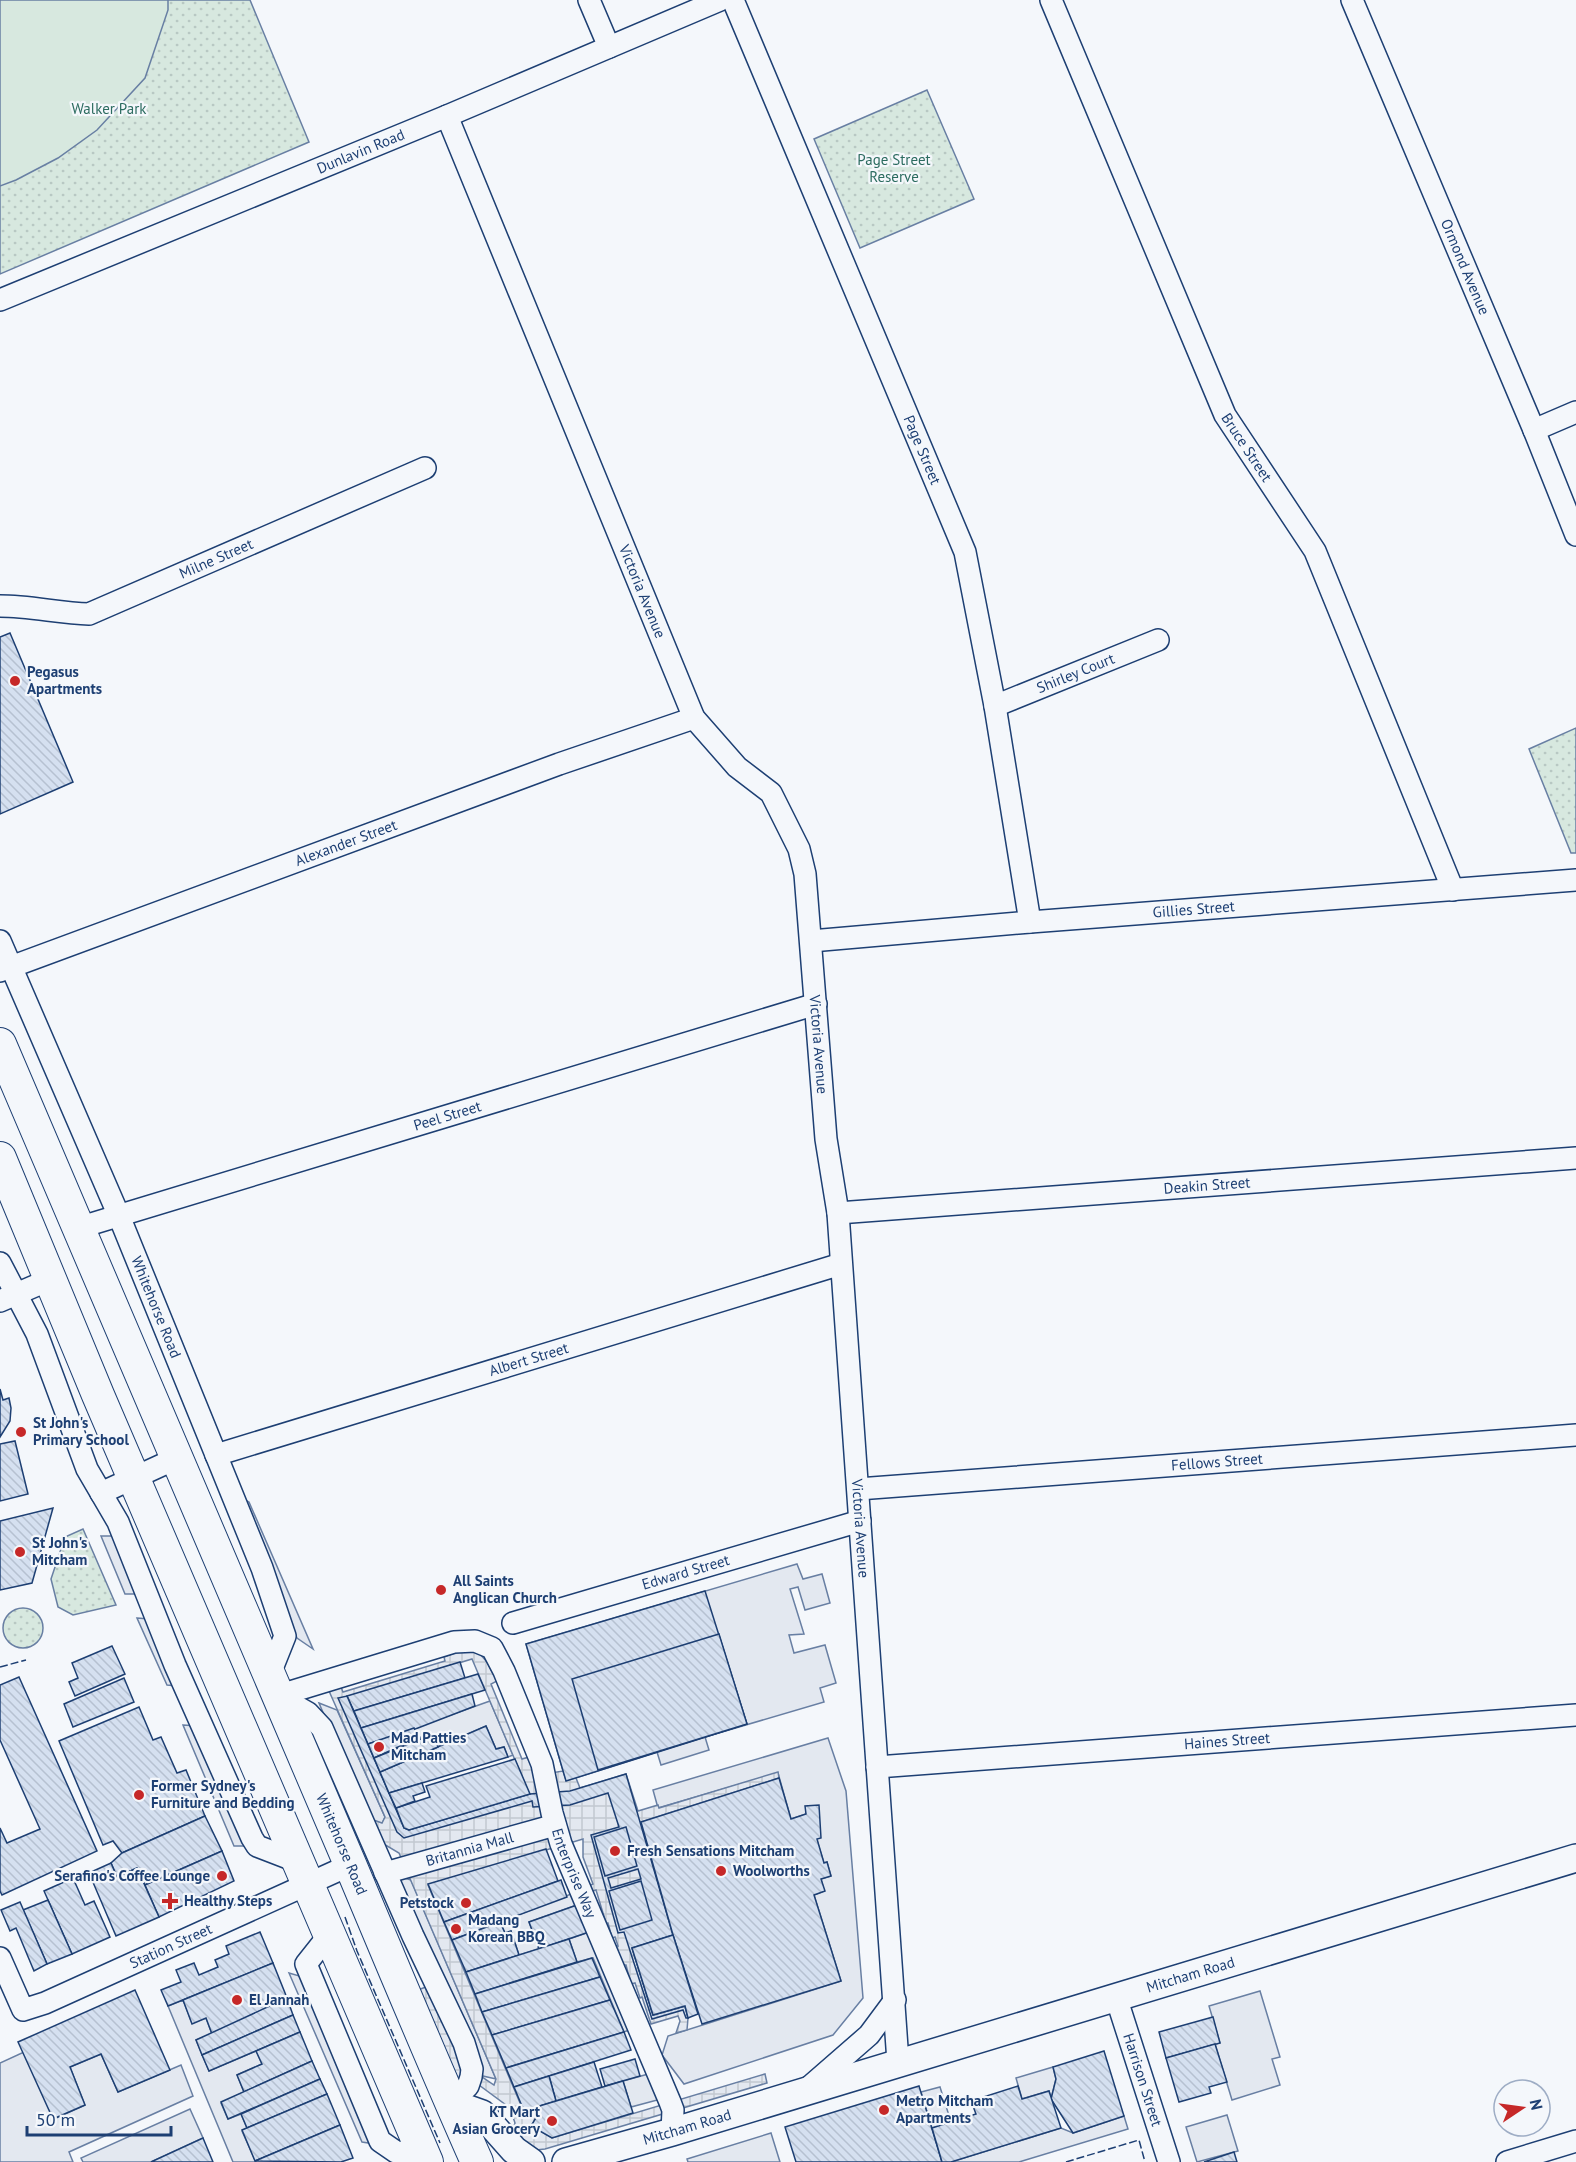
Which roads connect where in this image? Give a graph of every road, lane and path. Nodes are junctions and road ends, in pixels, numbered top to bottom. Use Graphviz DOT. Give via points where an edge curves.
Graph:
graph roads {
  1 [pos="590,0"];
  2 [pos="720,0"];
  3 [pos="733,0"];
  4 [pos="1051,0"];
  5 [pos="1352,0"];
  6 [pos="609,47"];
  7 [pos="447,116"];
  8 [pos="0,300"];
  9 [pos="1576,412"];
  10 [pos="1534,430"];
  11 [pos="425,468"];
  12 [pos="1576,536"];
  13 [pos="0,606"];
  14 [pos="1158,640"];
  15 [pos="995,706"];
  16 [pos="694,718"];
  17 [pos="1576,880"];
  18 [pos="1453,890"];
  19 [pos="1030,922"];
  20 [pos="0,941"];
  21 [pos="811,941"];
  22 [pos="6,969"];
  23 [pos="816,1005"];
  24 [pos="0,1044"];
  25 [pos="0,1158"];
  26 [pos="1576,1158"];
  27 [pos="838,1213"];
  28 [pos="118,1216"];
  29 [pos="78,1228"];
  30 [pos="0,1263"];
  31 [pos="841,1264"];
  32 [pos="51,1279"];
  33 [pos="8,1297"];
  34 [pos="1576,1435"];
  35 [pos="216,1455"];
  36 [pos="175,1459"];
  37 [pos="133,1478"];
  38 [pos="858,1489"];
  39 [pos="101,1493"];
  40 [pos="860,1521"];
  41 [pos="513,1623"];
  42 [pos="273,1686"];
  43 [pos="1576,1715"];
  44 [pos="877,1767"];
  45 [pos="555,1825"];
  46 [pos="1576,1858"];
  47 [pos="350,1865"];
  48 [pos="302,1873"];
  49 [pos="386,1873"];
  50 [pos="413,1936"];
  51 [pos="0,1958"];
  52 [pos="403,1992"];
  53 [pos="1116,1997"];
  54 [pos="895,2000"];
  55 [pos="898,2062"];
  56 [pos="807,2090"];
  57 [pos="451,2103"];
  58 [pos="672,2132"];
  59 [pos="1576,2141"];
  60 [pos="425,2157"];
  61 [pos="477,2162"];
  62 [pos="531,2162"];
  63 [pos="566,2162"];
  64 [pos="1169,2162"];
  65 [pos="1507,2162"];
  1 -- 6 [label="street"];
  2 -- 6 [label="street, Dunlavin Road"];
  3 -- 15 [label="street, Page Street" via="965,552"];
  4 -- 18 [label="street, Bruce Street" via="1225,415 1315,551"];
  5 -- 10 [label="street, Ormond Avenue"];
  6 -- 7 [label="street, Dunlavin Road"];
  7 -- 8 [label="street, Dunlavin Road"];
  7 -- 16 [label="street, Victoria Avenue"];
  9 -- 10 [label="street"];
  10 -- 12 [label="street, Ormond Avenue"];
  11 -- 13 [label="street, Milne Street" via="89,614"];
  14 -- 15 [label="street, Shirley Court"];
  15 -- 19 [label="street, Page Street"];
  16 -- 21 [label="street, Victoria Avenue" via="737,767 771,793 799,849"];
  16 -- 22 [label="street, Alexander Street" via="548,768"];
  17 -- 18 [label="street, Gillies Street"];
  18 -- 19 [label="street, Gillies Street"];
  19 -- 21 [label="street, Gillies Street"];
  20 -- 22 [label="street, Whitehorse Road"];
  21 -- 23 [label="street, Victoria Avenue"];
  22 -- 28 [label="street, Whitehorse Road"];
  23 -- 27 [label="street, Victoria Avenue" via="826,1139"];
  23 -- 28 [label="street, Peel Street"];
  24 -- 29 [label="highway, Whitehorse Road"];
  25 -- 32 [label="highway"];
  26 -- 27 [label="street, Deakin Street"];
  27 -- 31 [label="street, Victoria Avenue"];
  28 -- 29 [label="street, Peel Street"];
  28 -- 35 [label="street, Whitehorse Road"];
  29 -- 36 [label="highway, Whitehorse Road"];
  30 -- 33 [label="street"];
  31 -- 35 [label="street, Albert Street"];
  31 -- 38 [label="street, Victoria Avenue"];
  32 -- 33 [label="street"];
  32 -- 37 [label="highway"];
  33 -- 39 [label="street" via="37,1334 87,1469"];
  34 -- 38 [label="street, Fellows Street"];
  35 -- 42 [label="street, Whitehorse Road" via="284,1628"];
  36 -- 37 [label="street"];
  36 -- 42 [label="highway, Whitehorse Road"];
  37 -- 39 [label="street"];
  37 -- 48 [label="highway"];
  38 -- 40 [label="street, Victoria Avenue"];
  39 -- 48 [label="street" via="118,1522 175,1665 252,1838 257,1846"];
  40 -- 41 [label="street, Edward Street"];
  40 -- 44 [label="street, Victoria Avenue"];
  42 -- 45 [label="street, Enterprise Way" via="454,1642 475,1641 492,1648 542,1764"];
  42 -- 47 [label="highway, Whitehorse Road"];
  42 -- 49 [label="street, Whitehorse Road" via="322,1728"];
  43 -- 44 [label="street, Haines Street"];
  44 -- 54 [label="street, Victoria Avenue"];
  45 -- 49 [label="street, Britannia Mall"];
  45 -- 58 [label="street, Enterprise Way" via="663,2081 673,2110"];
  46 -- 53 [label="main road, Mitcham Road"];
  47 -- 48 [label="street, Station Street"];
  47 -- 52 [label="highway, Whitehorse Road"];
  48 -- 51 [label="street, Station Street" via="45,2003 23,2010"];
  48 -- 60 [label="highway"];
  49 -- 50 [label="street, Whitehorse Road"];
  50 -- 52 [label="street"];
  50 -- 57 [label="street, Whitehorse Road" via="464,2043 472,2069 468,2086"];
  52 -- 57 [label="highway, Whitehorse Road"];
  53 -- 55 [label="main road, Mitcham Road"];
  53 -- 64 [label="street, Harrison Street"];
  54 -- 55 [label="street, Victoria Avenue"];
  54 -- 56 [label="street, Mitcham Road" via="869,2035"];
  55 -- 56 [label="main road, Mitcham Road"];
  56 -- 58 [label="main road, Mitcham Road"];
  57 -- 61 [label="highway, Whitehorse Road"];
  57 -- 62 [label="main road" via="482,2114 514,2150"];
  58 -- 63 [label="main road, Mitcham Road"];
  59 -- 65 [label="street"];
}
